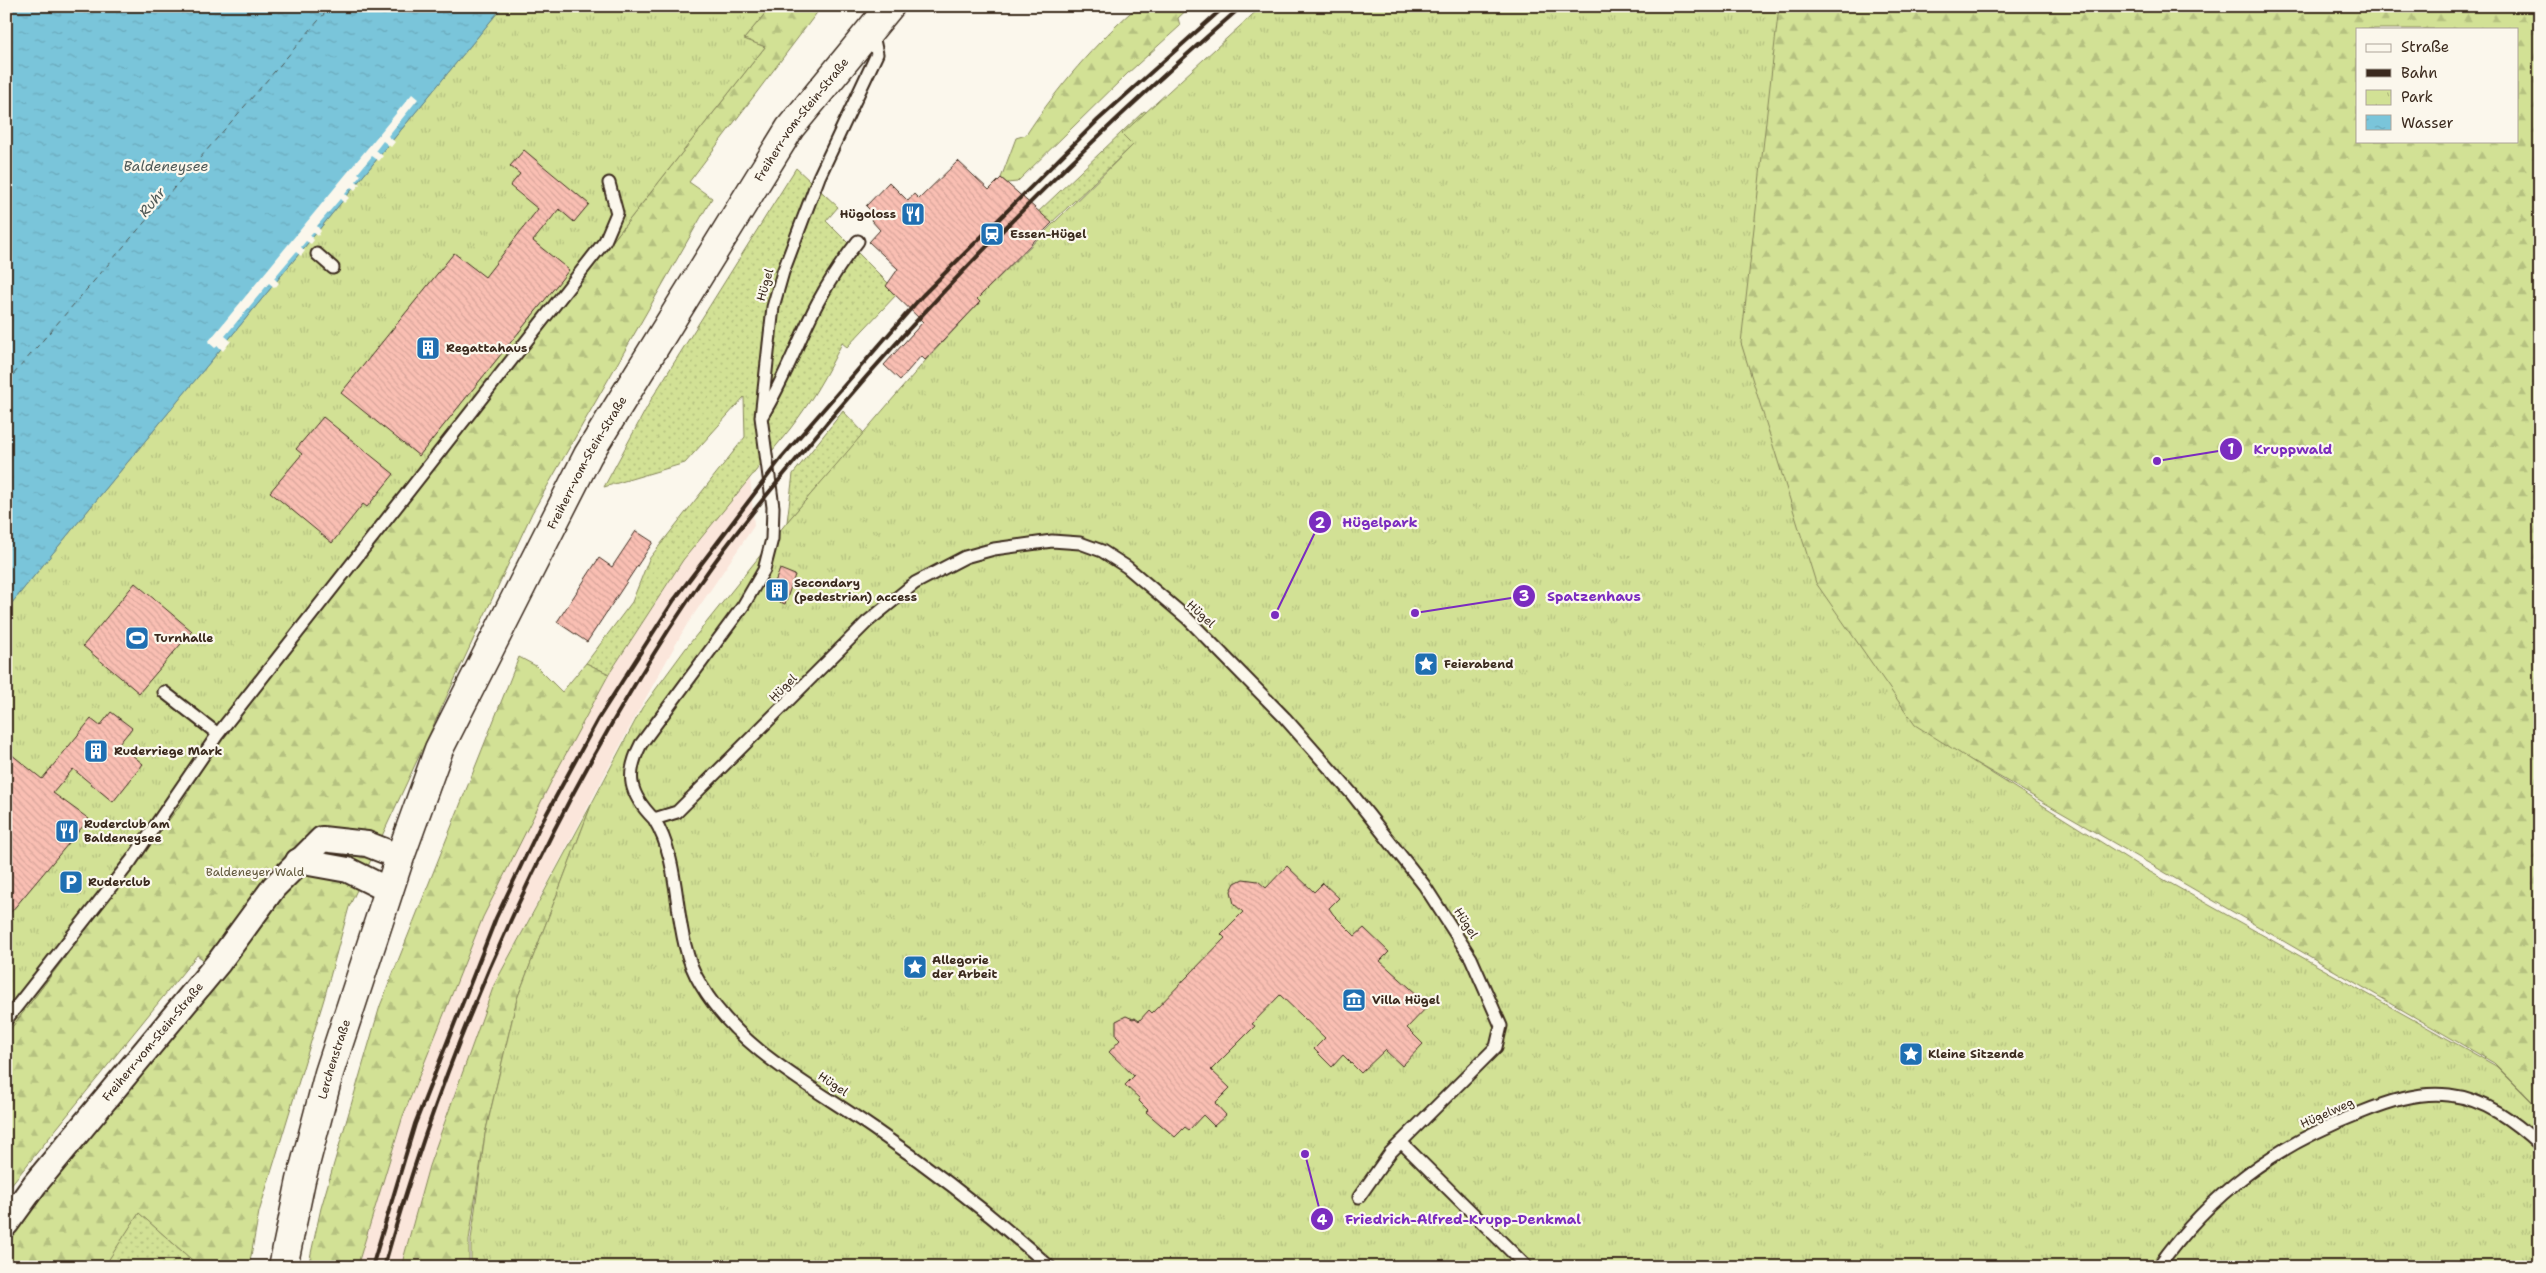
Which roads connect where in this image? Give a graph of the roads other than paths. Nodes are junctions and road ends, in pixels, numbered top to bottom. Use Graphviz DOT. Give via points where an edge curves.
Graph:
graph roads {
  1 [pos="890,6"];
  2 [pos="872,29"];
  3 [pos="609,183"];
  4 [pos="858,241"];
  5 [pos="317,254"];
  6 [pos="333,268"];
  7 [pos="761,418"];
  8 [pos="164,692"];
  9 [pos="218,734"];
  10 [pos="654,819"];
  11 [pos="400,857"];
  12 [pos="298,861"];
  13 [pos="390,891"];
  14 [pos="6,1020"];
  15 [pos="1402,1142"];
  16 [pos="2540,1145"];
  17 [pos="1359,1196"];
  18 [pos="6,1224"];
  19 [pos="283,1267"];
  20 [pos="1050,1267"];
  21 [pos="1527,1267"];
  22 [pos="2158,1267"];
  1 -- 2 [label="main road, Freiherr-vom-Stein-Straße"];
  2 -- 7 [label="lane, Hügel" via="877,54 819,177 773,307"];
  2 -- 11 [label="main road, Freiherr-vom-Stein-Straße" via="790,128 588,455 439,750"];
  3 -- 9 [label="lane" via="617,213 605,241"];
  4 -- 7 [label="lane" via="835,271 817,303 781,386"];
  5 -- 6 [label="lane"];
  7 -- 10 [label="lane, Hügel" via="773,507 772,540 764,570 742,606 641,744 634,759 631,774 633,790"];
  8 -- 9 [label="lane"];
  9 -- 14 [label="lane" via="131,861"];
  10 -- 15 [label="lane, Hügel" via="677,812 686,805 867,622 915,583 965,557 1020,544 1080,543 1102,552 1127,567 1187,618 1285,718 1352,794 1424,885 1471,958 1501,1026 1496,1047"];
  10 -- 20 [label="lane, Hügel" via="668,850 685,947 700,984 722,1016 753,1044 935,1173"];
  11 -- 12 [label="street, Freiherr-vom-Stein-Straße" via="367,844 322,839"];
  11 -- 13 [label="main road, Lerchenstraße"];
  12 -- 13 [label="street" via="348,870"];
  12 -- 18 [label="street, Freiherr-vom-Stein-Straße"];
  13 -- 19 [label="main road, Lerchenstraße" via="329,1073 301,1180"];
  15 -- 17 [label="lane, Hügel" via="1390,1153"];
  15 -- 21 [label="lane"];
  16 -- 22 [label="lane, Hügelweg" via="2514,1122 2475,1101 2448,1095 2398,1100 2327,1126 2278,1152 2239,1179 2191,1225"];
}
